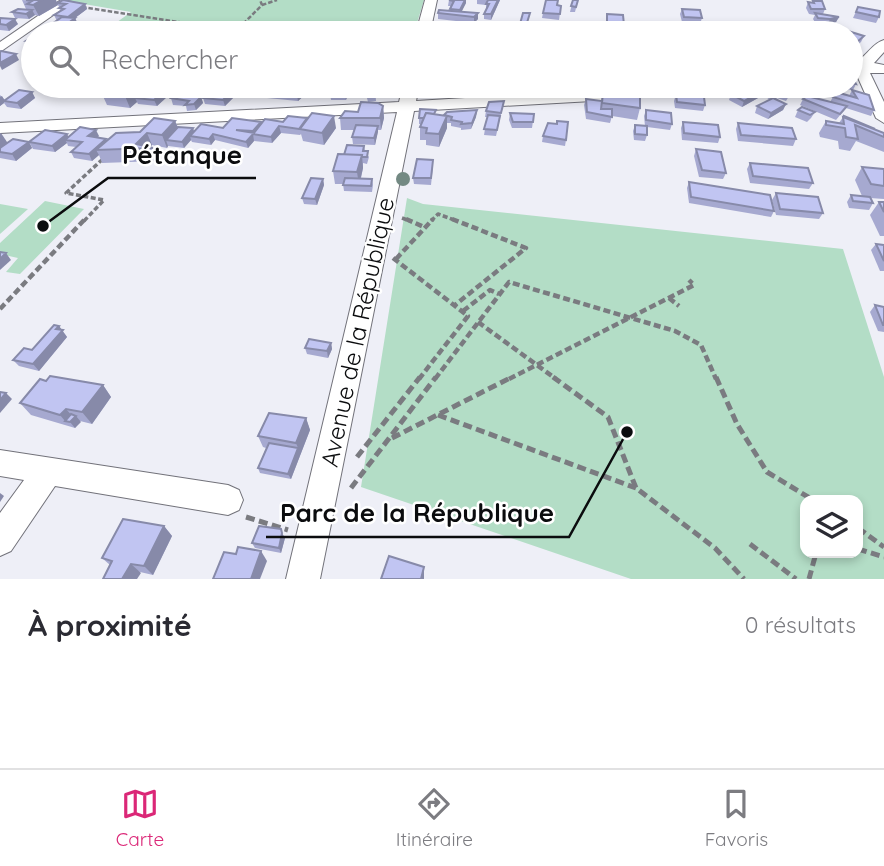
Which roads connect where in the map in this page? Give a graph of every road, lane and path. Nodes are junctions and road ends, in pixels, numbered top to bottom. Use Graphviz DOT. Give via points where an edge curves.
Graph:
graph roads {
  1 [pos="48,0"];
  2 [pos="260,0"];
  3 [pos="277,0"];
  4 [pos="431,0"];
  5 [pos="65,3"];
  6 [pos="262,5"];
  7 [pos="39,21"];
  8 [pos="172,21"];
  9 [pos="247,21"];
  10 [pos="426,21"];
  11 [pos="21,33"];
  12 [pos="884,44"];
  13 [pos="0,48"];
  14 [pos="863,62"];
  15 [pos="863,67"];
  16 [pos="884,69"];
  17 [pos="863,75"];
  18 [pos="389,98"];
  19 [pos="409,98"];
  20 [pos="884,118"];
  21 [pos="0,128"];
  22 [pos="107,155"];
  23 [pos="424,227"];
  24 [pos="396,230"];
  25 [pos="689,280"];
  26 [pos="499,295"];
  27 [pos="669,298"];
  28 [pos="455,305"];
  29 [pos="679,306"];
  30 [pos="0,309"];
  31 [pos="463,311"];
  32 [pos="629,317"];
  33 [pos="478,322"];
  34 [pos="537,364"];
  35 [pos="438,414"];
  36 [pos="388,440"];
  37 [pos="356,458"];
  38 [pos="0,463"];
  39 [pos="353,470"];
  40 [pos="48,471"];
  41 [pos="636,488"];
  42 [pos="805,495"];
  43 [pos="228,500"];
  44 [pos="863,532"];
  45 [pos="0,540"];
  46 [pos="750,544"];
  47 [pos="884,547"];
  48 [pos="863,551"];
  49 [pos="884,557"];
  50 [pos="815,558"];
  51 [pos="303,579"];
  52 [pos="744,579"];
  53 [pos="796,579"];
  54 [pos="809,579"];
  1 -- 5 [label="street"];
  2 -- 6 [label="path"];
  3 -- 6 [label="path"];
  4 -- 10 [label="street"];
  5 -- 7 [label="street"];
  5 -- 8 [label="path"];
  6 -- 9 [label="path"];
  11 -- 13 [label="street"];
  12 -- 14 [label="street"];
  15 -- 16 [label="street"];
  17 -- 20 [label="street"];
  18 -- 21 [label="street" via="148,122"];
  19 -- 51 [label="street, Avenue de la République"];
  22 -- 30 [label="path" via="66,192 104,200"];
  23 -- 24 [label="path" via="398,216"];
  23 -- 28 [label="path" via="393,258"];
  23 -- 28 [label="path" via="438,214 526,248"];
  25 -- 27 [label="path" via="694,285"];
  26 -- 31 [label="path" via="490,290"];
  26 -- 32 [label="path" via="509,282"];
  26 -- 33 [label="path"];
  27 -- 29 [label="path"];
  27 -- 32 [label="path"];
  28 -- 31 [label="path"];
  31 -- 37 [label="path" via="468,316"];
  32 -- 34 [label="path"];
  32 -- 42 [label="path" via="675,331 701,345 737,424 767,472"];
  33 -- 34 [label="path"];
  33 -- 36 [label="path"];
  34 -- 35 [label="path"];
  34 -- 41 [label="path" via="608,417"];
  35 -- 36 [label="path"];
  35 -- 41 [label="path"];
  36 -- 39 [label="path" via="347,493"];
  38 -- 40 [label="street"];
  40 -- 43 [label="street"];
  40 -- 45 [label="street"];
  41 -- 52 [label="path" via="715,548"];
  44 -- 47 [label="path"];
  46 -- 53 [label="path"];
  48 -- 49 [label="path"];
  50 -- 54 [label="path"];
}
